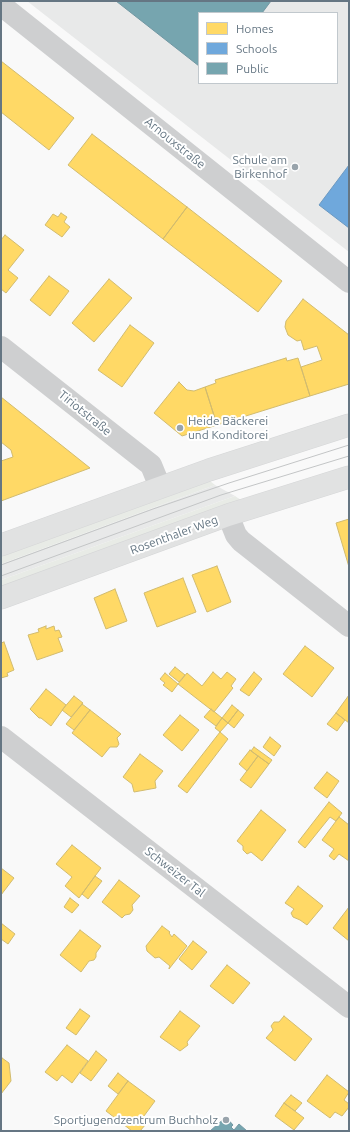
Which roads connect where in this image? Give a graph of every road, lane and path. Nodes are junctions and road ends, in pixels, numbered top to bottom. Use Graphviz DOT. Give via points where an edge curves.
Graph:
graph roads {
  1 [pos="1,5"];
  2 [pos="349,282"];
  3 [pos="1,347"];
  4 [pos="349,425"];
  5 [pos="349,477"];
  6 [pos="160,487"];
  7 [pos="228,515"];
  8 [pos="1,545"];
  9 [pos="1,598"];
  10 [pos="349,626"];
  11 [pos="1,737"];
  12 [pos="349,1007"];
  1 -- 2 [label="street, Arnouxstraße"];
  3 -- 6 [label="street, Tiriotstraße" via="151,465"];
  4 -- 6 [label="main road"];
  5 -- 7 [label="main road, Rosenthaler Weg"];
  6 -- 8 [label="main road"];
  7 -- 9 [label="main road, Rosenthaler Weg"];
  7 -- 10 [label="street" via="241,541"];
  11 -- 12 [label="street, Schweizer Tal"];
}
